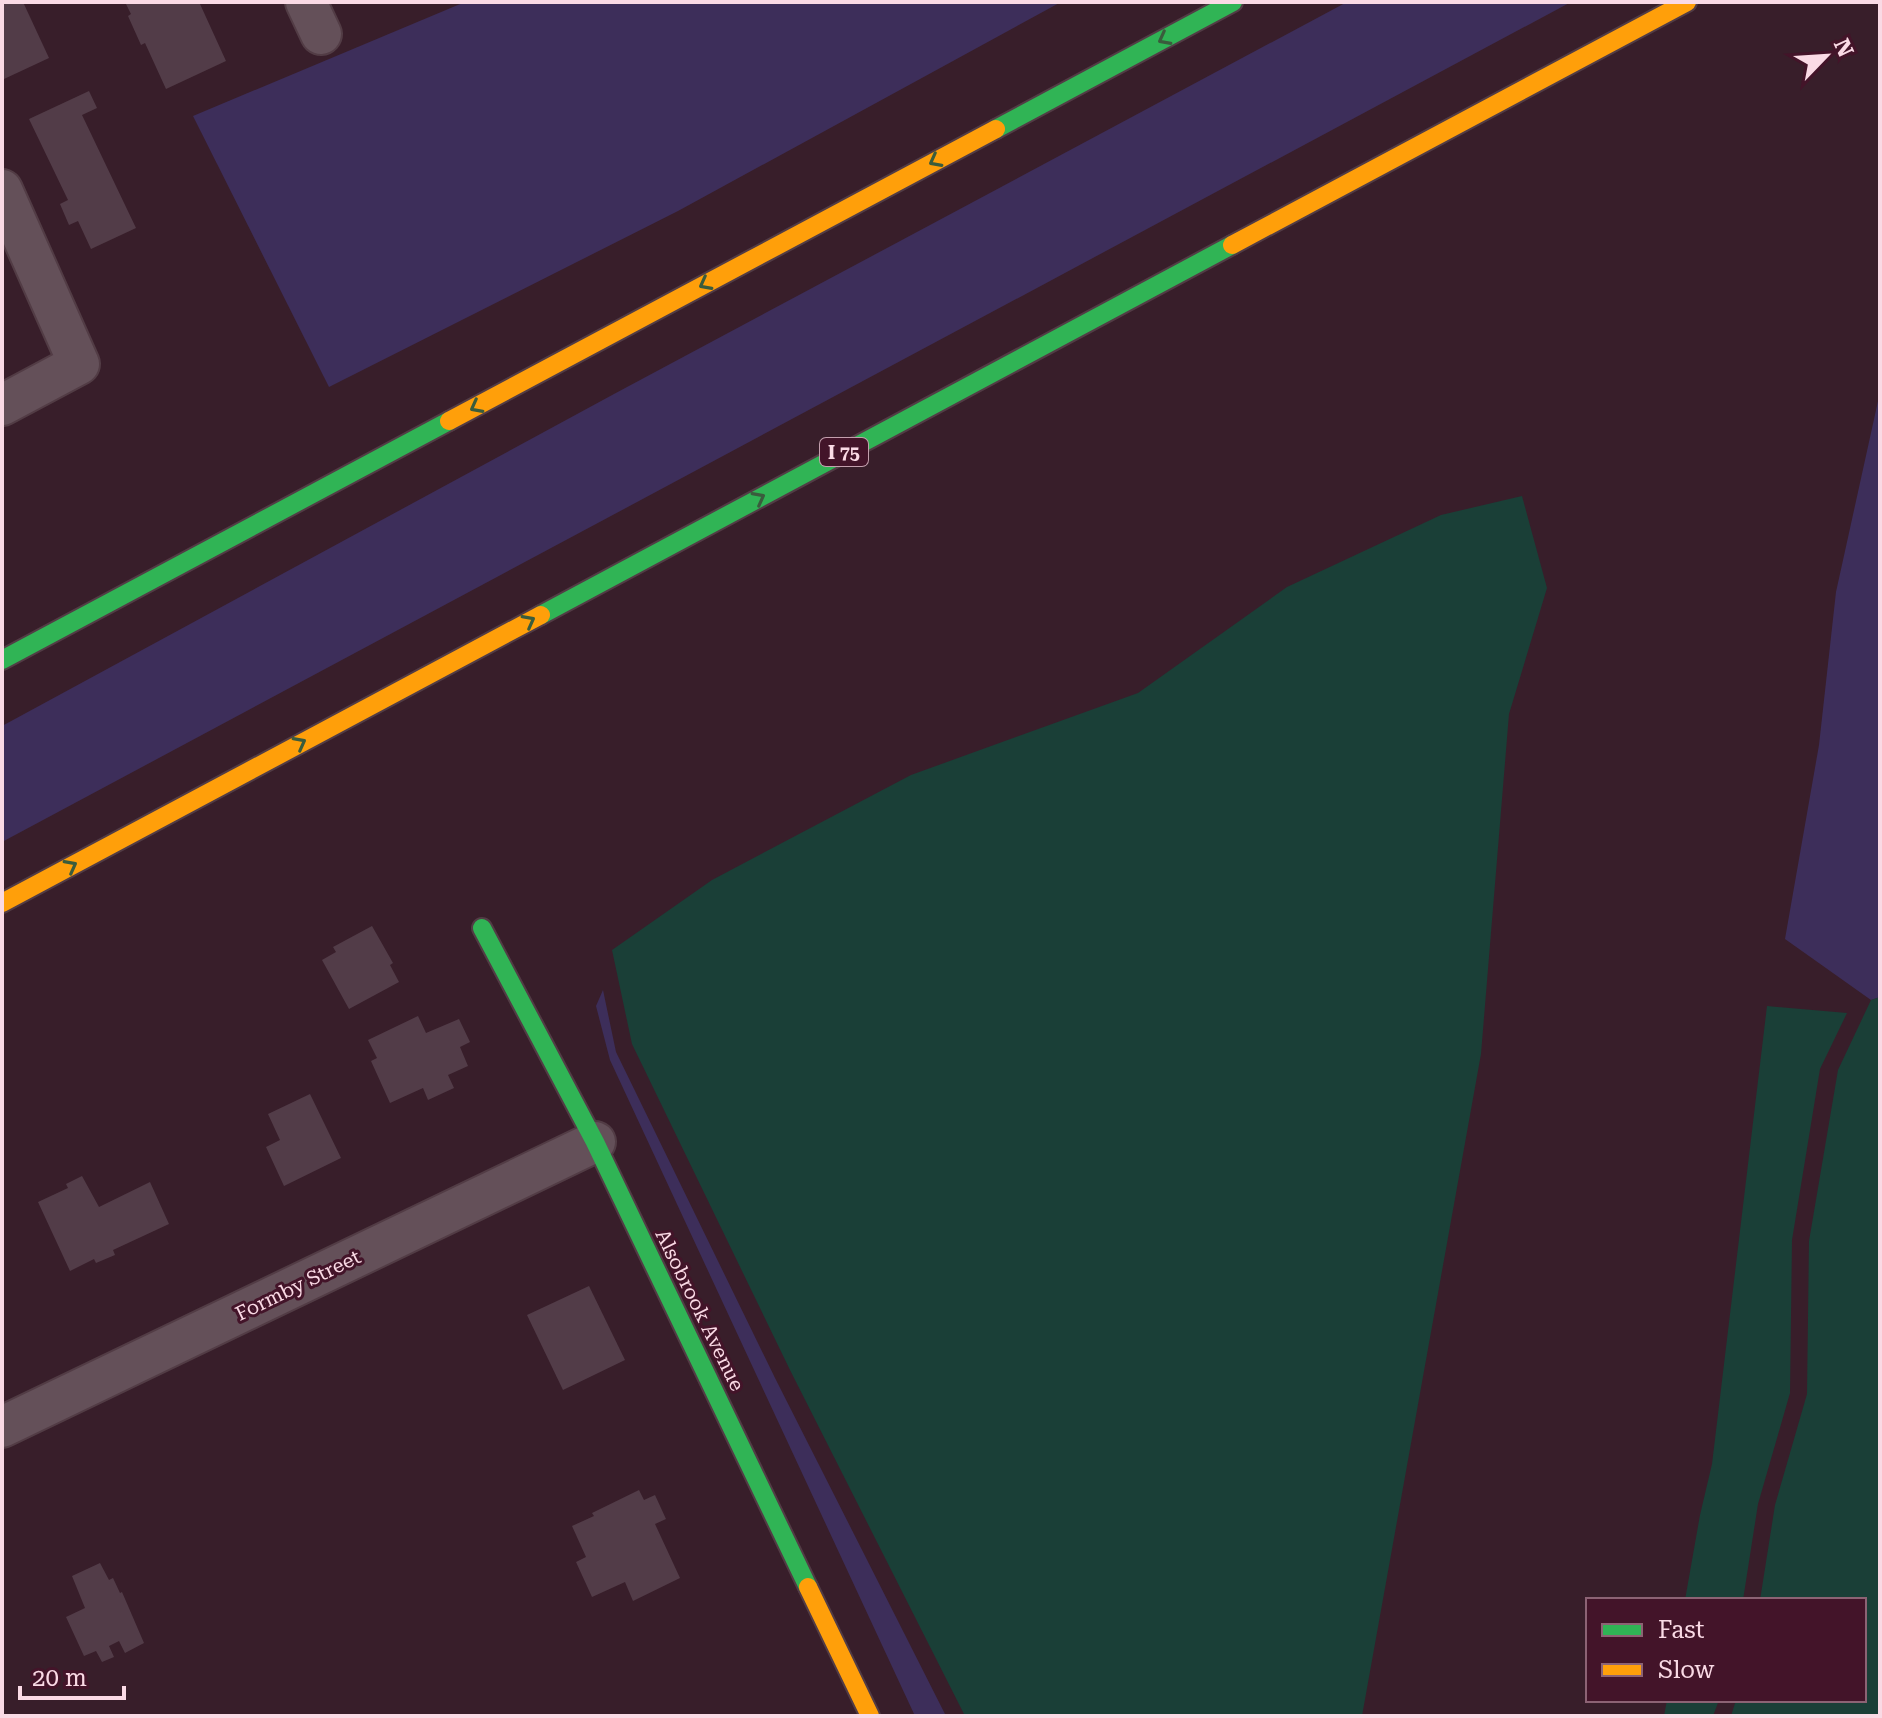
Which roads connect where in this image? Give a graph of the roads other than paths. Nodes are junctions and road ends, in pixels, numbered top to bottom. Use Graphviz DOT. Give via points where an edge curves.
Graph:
graph roads {
  1 [pos="1233,2"];
  2 [pos="1687,2"];
  3 [pos="2,190"];
  4 [pos="2,405"];
  5 [pos="2,660"];
  6 [pos="2,903"];
  7 [pos="482,928"];
  8 [pos="595,1142"];
  9 [pos="2,1427"];
  10 [pos="870,1716"];
  1 -- 5 [label="main road, one-way"];
  6 -- 2 [label="main road, I 75, one-way"];
  3 -- 4 [label="street" via="79,364"];
  7 -- 8 [label="main road, Alsobrook Avenue"];
  8 -- 9 [label="street, Formby Street"];
  8 -- 10 [label="main road, Alsobrook Avenue"];
}
